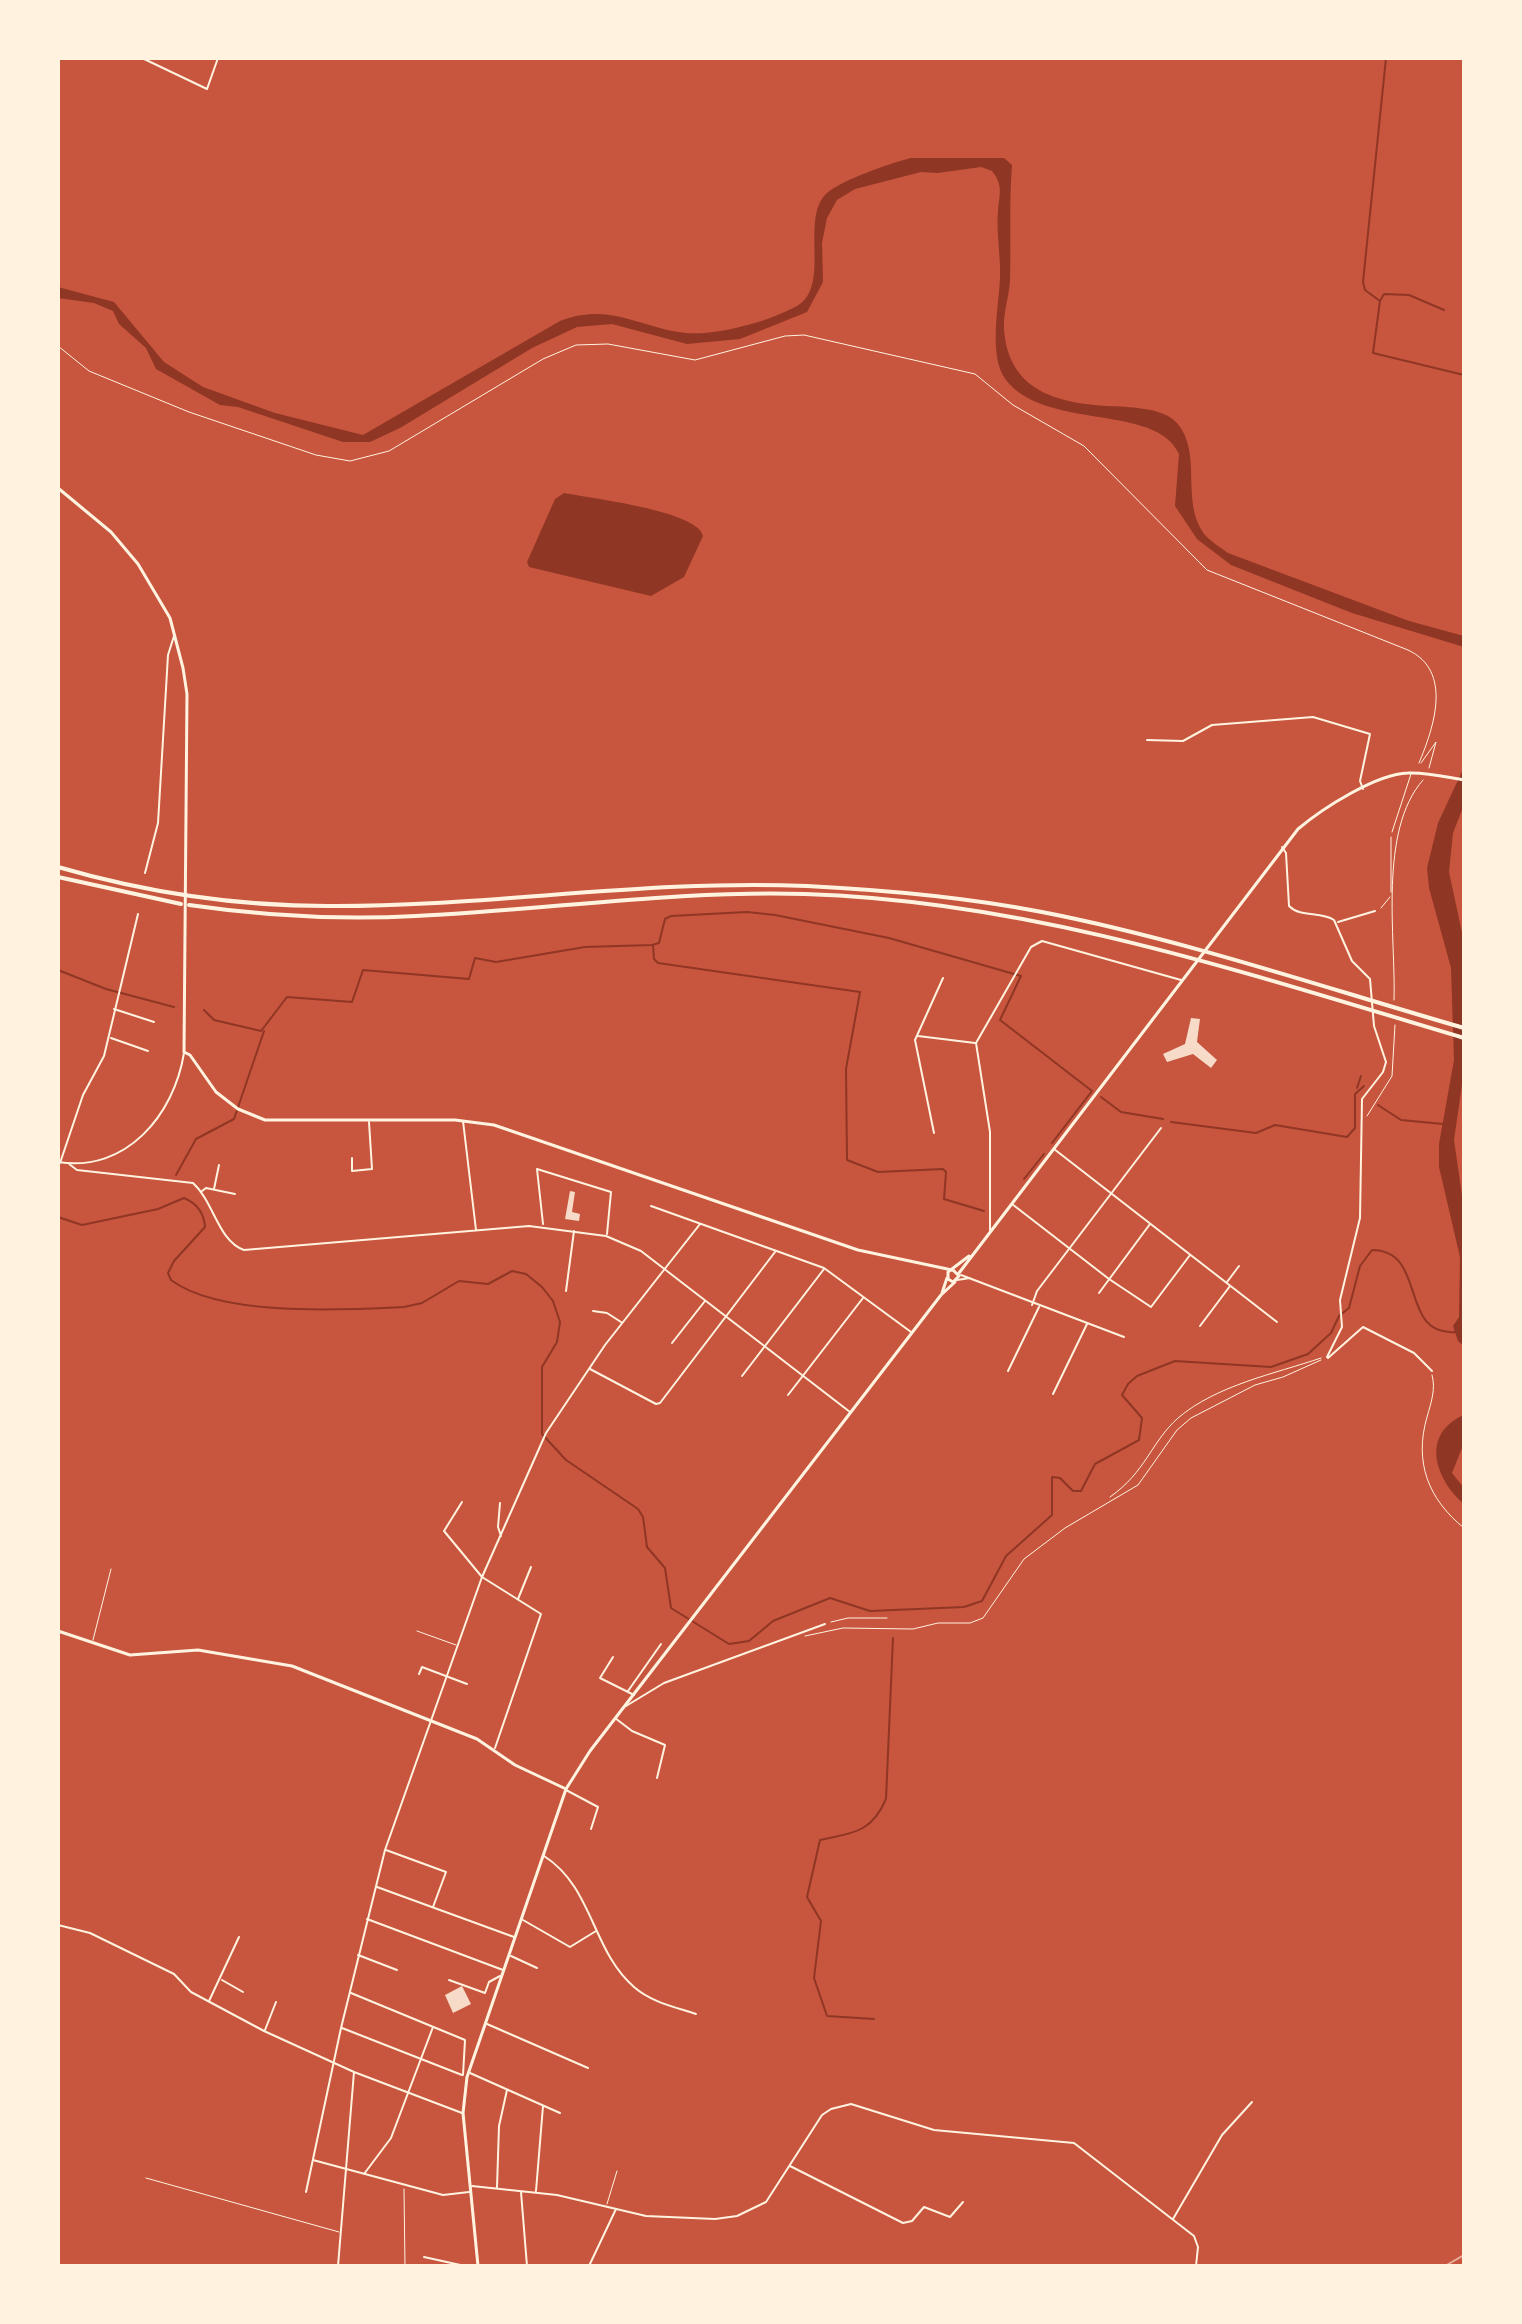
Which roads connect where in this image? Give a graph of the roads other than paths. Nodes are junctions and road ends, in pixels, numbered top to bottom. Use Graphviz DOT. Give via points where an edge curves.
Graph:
graph roads {
  1 [pos="142,58"];
  2 [pos="218,58"];
  3 [pos="58,488"];
  4 [pos="174,635"];
  5 [pos="1147,740"];
  6 [pos="1414,773"];
  7 [pos="1464,780"];
  8 [pos="1363,789"];
  9 [pos="1392,832"];
  10 [pos="1282,847"];
  11 [pos="58,867"];
  12 [pos="145,873"];
  13 [pos="58,877"];
  14 [pos="181,904"];
  15 [pos="189,905"];
  16 [pos="1375,911"];
  17 [pos="138,914"];
  18 [pos="1337,923"];
  19 [pos="943,978"];
  20 [pos="1181,980"];
  21 [pos="114,1009"];
  22 [pos="154,1022"];
  23 [pos="1464,1028"];
  24 [pos="917,1036"];
  25 [pos="109,1037"];
  26 [pos="1464,1038"];
  27 [pos="976,1043"];
  28 [pos="148,1051"];
  29 [pos="184,1052"];
  30 [pos="463,1120"];
  31 [pos="369,1122"];
  32 [pos="1161,1128"];
  33 [pos="934,1133"];
  34 [pos="1053,1148"];
  35 [pos="352,1158"];
  36 [pos="59,1162"];
  37 [pos="69,1164"];
  38 [pos="219,1165"];
  39 [pos="214,1190"];
  40 [pos="201,1192"];
  41 [pos="1111,1193"];
  42 [pos="235,1194"];
  43 [pos="1011,1203"];
  44 [pos="651,1206"];
  45 [pos="700,1224"];
  46 [pos="1150,1224"];
  47 [pos="544,1226"];
  48 [pos="574,1230"];
  49 [pos="476,1231"];
  50 [pos="990,1231"];
  51 [pos="606,1236"];
  52 [pos="1070,1248"];
  53 [pos="775,1251"];
  54 [pos="975,1251"];
  55 [pos="1190,1255"];
  56 [pos="1239,1266"];
  57 [pos="935,1267"];
  58 [pos="665,1268"];
  59 [pos="824,1268"];
  60 [pos="952,1270"];
  61 [pos="959,1274"];
  62 [pos="947,1277"];
  63 [pos="971,1278"];
  64 [pos="1109,1279"];
  65 [pos="956,1281"];
  66 [pos="1226,1283"];
  67 [pos="1230,1286"];
  68 [pos="566,1291"];
  69 [pos="1099,1293"];
  70 [pos="941,1295"];
  71 [pos="863,1297"];
  72 [pos="705,1300"];
  73 [pos="1032,1305"];
  74 [pos="1039,1307"];
  75 [pos="593,1311"];
  76 [pos="726,1316"];
  77 [pos="1277,1322"];
  78 [pos="622,1323"];
  79 [pos="1087,1324"];
  80 [pos="1200,1326"];
  81 [pos="912,1332"];
  82 [pos="1124,1337"];
  83 [pos="672,1343"];
  84 [pos="765,1346"];
  85 [pos="589,1368"];
  86 [pos="1008,1371"];
  87 [pos="1432,1371"];
  88 [pos="742,1376"];
  89 [pos="803,1376"];
  90 [pos="1053,1394"];
  91 [pos="788,1395"];
  92 [pos="850,1412"];
  93 [pos="462,1502"];
  94 [pos="500,1503"];
  95 [pos="501,1536"];
  96 [pos="531,1567"];
  97 [pos="111,1569"];
  98 [pos="482,1577"];
  99 [pos="518,1600"];
  100 [pos="825,1624"];
  101 [pos="58,1631"];
  102 [pos="417,1631"];
  103 [pos="92,1644"];
  104 [pos="661,1644"];
  105 [pos="457,1646"];
  106 [pos="613,1657"];
  107 [pos="419,1674"];
  108 [pos="445,1676"];
  109 [pos="467,1684"];
  110 [pos="627,1692"];
  111 [pos="634,1695"];
  112 [pos="625,1706"];
  113 [pos="615,1718"];
  114 [pos="428,1721"];
  115 [pos="495,1748"];
  116 [pos="657,1778"];
  117 [pos="566,1789"];
  118 [pos="591,1829"];
  119 [pos="385,1850"];
  120 [pos="543,1855"];
  121 [pos="375,1887"];
  122 [pos="432,1908"];
  123 [pos="367,1919"];
  124 [pos="521,1919"];
  125 [pos="58,1925"];
  126 [pos="597,1930"];
  127 [pos="239,1937"];
  128 [pos="515,1938"];
  129 [pos="358,1955"];
  130 [pos="509,1955"];
  131 [pos="537,1968"];
  132 [pos="397,1970"];
  133 [pos="503,1973"];
  134 [pos="220,1979"];
  135 [pos="449,1980"];
  136 [pos="243,1992"];
  137 [pos="349,1992"];
  138 [pos="209,2002"];
  139 [pos="276,2002"];
  140 [pos="696,2014"];
  141 [pos="486,2023"];
  142 [pos="433,2027"];
  143 [pos="341,2028"];
  144 [pos="264,2031"];
  145 [pos="421,2059"];
  146 [pos="334,2063"];
  147 [pos="588,2068"];
  148 [pos="354,2072"];
  149 [pos="466,2075"];
  150 [pos="507,2090"];
  151 [pos="408,2093"];
  152 [pos="1252,2102"];
  153 [pos="543,2106"];
  154 [pos="463,2113"];
  155 [pos="560,2113"];
  156 [pos="313,2160"];
  157 [pos="789,2166"];
  158 [pos="347,2169"];
  159 [pos="617,2171"];
  160 [pos="364,2174"];
  161 [pos="146,2178"];
  162 [pos="470,2186"];
  163 [pos="497,2188"];
  164 [pos="521,2191"];
  165 [pos="306,2192"];
  166 [pos="471,2192"];
  167 [pos="536,2192"];
  168 [pos="963,2202"];
  169 [pos="606,2207"];
  170 [pos="616,2209"];
  171 [pos="1173,2219"];
  172 [pos="341,2232"];
  173 [pos="424,2257"];
  174 [pos="338,2266"];
  175 [pos="465,2266"];
  176 [pos="478,2266"];
  177 [pos="527,2266"];
  178 [pos="589,2266"];
  179 [pos="1196,2266"];
  1 -- 2 [label="street" via="207,89"];
  3 -- 4 [label="street" via="111,532 138,564 170,618"];
  4 -- 12 [label="street" via="168,655 158,823"];
  4 -- 29 [label="street" via="187,694"];
  5 -- 8 [label="street" via="1183,741 1212,725 1313,717 1370,734"];
  6 -- 7 [label="street"];
  6 -- 8 [label="street" via="1393,775"];
  6 -- 9 [label="lane"];
  8 -- 10 [label="street" via="1312,817"];
  10 -- 18 [label="street" via="1289,906 1297,912 1324,914"];
  10 -- 20 [label="street"];
  11 -- 23 [label="highway" via="196,896 309,906 662,887 805,886 890,892 1040,912"];
  13 -- 14 [label="highway"];
  15 -- 26 [label="highway" via="354,918 692,894 843,896 1005,914 1184,956"];
  16 -- 18 [label="street"];
  17 -- 21 [label="street"];
  18 -- 87 [label="street" via="1352,961 1372,983 1374,1026 1386,1062 1362,1099 1360,1218 1340,1334 1327,1357 1363,1327 1414,1353"];
  19 -- 24 [label="street"];
  20 -- 27 [label="street" via="1042,941 1031,947"];
  20 -- 34 [label="street"];
  21 -- 22 [label="street"];
  21 -- 25 [label="street"];
  24 -- 27 [label="street"];
  24 -- 33 [label="street"];
  25 -- 28 [label="street"];
  25 -- 36 [label="street"];
  27 -- 50 [label="street" via="990,1132"];
  29 -- 31 [label="street" via="207,1083 244,1112 281,1123"];
  29 -- 37 [label="street" via="171,1098 147,1132 115,1155"];
  30 -- 31 [label="street"];
  30 -- 49 [label="street"];
  30 -- 57 [label="street" via="524,1134 858,1250"];
  31 -- 35 [label="street" via="372,1169 352,1171"];
  32 -- 41 [label="street"];
  34 -- 41 [label="street"];
  34 -- 43 [label="street"];
  36 -- 37 [label="street"];
  37 -- 40 [label="street" via="77,1170 186,1181"];
  38 -- 39 [label="street"];
  39 -- 40 [label="street"];
  39 -- 42 [label="street"];
  40 -- 49 [label="street" via="229,1242 244,1250"];
  41 -- 46 [label="street"];
  41 -- 52 [label="street"];
  43 -- 50 [label="street"];
  43 -- 52 [label="street"];
  44 -- 45 [label="street"];
  45 -- 53 [label="street"];
  45 -- 58 [label="street"];
  46 -- 55 [label="street"];
  46 -- 64 [label="street"];
  47 -- 48 [label="street"];
  47 -- 49 [label="street"];
  47 -- 51 [label="street" via="537,1169 613,1194"];
  48 -- 51 [label="street"];
  48 -- 68 [label="street"];
  50 -- 54 [label="street"];
  51 -- 58 [label="street"];
  52 -- 64 [label="street"];
  52 -- 73 [label="street"];
  53 -- 59 [label="street"];
  53 -- 76 [label="street"];
  54 -- 60 [label="street"];
  54 -- 61 [label="street"];
  55 -- 64 [label="street" via="1151,1307"];
  55 -- 66 [label="street"];
  56 -- 66 [label="street"];
  57 -- 60 [label="street"];
  57 -- 62 [label="street"];
  58 -- 72 [label="street"];
  58 -- 78 [label="street"];
  59 -- 71 [label="street"];
  59 -- 84 [label="street"];
  60 -- 61 [label="street"];
  60 -- 62 [label="street"];
  61 -- 63 [label="street"];
  61 -- 65 [label="street"];
  62 -- 65 [label="street"];
  62 -- 70 [label="street"];
  63 -- 65 [label="street"];
  63 -- 73 [label="street"];
  64 -- 69 [label="street"];
  65 -- 70 [label="street"];
  66 -- 67 [label="street"];
  67 -- 77 [label="street"];
  67 -- 80 [label="street"];
  70 -- 81 [label="street"];
  71 -- 81 [label="street"];
  71 -- 89 [label="street"];
  72 -- 76 [label="street"];
  72 -- 83 [label="street"];
  73 -- 74 [label="street"];
  74 -- 79 [label="street"];
  74 -- 86 [label="street"];
  75 -- 78 [label="street"];
  76 -- 84 [label="street"];
  76 -- 85 [label="street" via="660,1403"];
  78 -- 85 [label="street"];
  79 -- 82 [label="street"];
  79 -- 90 [label="street"];
  81 -- 92 [label="street"];
  84 -- 88 [label="street"];
  84 -- 89 [label="street"];
  85 -- 95 [label="street" via="546,1433"];
  89 -- 91 [label="street"];
  89 -- 92 [label="street"];
  92 -- 111 [label="street"];
  93 -- 98 [label="street" via="444,1531"];
  94 -- 95 [label="street"];
  95 -- 98 [label="street"];
  96 -- 99 [label="street"];
  97 -- 103 [label="lane"];
  98 -- 99 [label="street"];
  98 -- 105 [label="street"];
  99 -- 115 [label="street" via="541,1614"];
  100 -- 112 [label="street" via="664,1683"];
  101 -- 103 [label="street"];
  102 -- 105 [label="lane"];
  103 -- 114 [label="street" via="130,1655 198,1650 292,1666"];
  104 -- 110 [label="street"];
  105 -- 108 [label="street"];
  106 -- 110 [label="street" via="600,1678"];
  107 -- 108 [label="street" via="422,1667"];
  108 -- 109 [label="street"];
  108 -- 114 [label="street"];
  110 -- 111 [label="street"];
  111 -- 112 [label="street"];
  112 -- 113 [label="street"];
  113 -- 116 [label="street" via="665,1745"];
  113 -- 117 [label="street"];
  114 -- 115 [label="street"];
  114 -- 119 [label="street"];
  115 -- 117 [label="street" via="515,1765"];
  117 -- 118 [label="street" via="598,1807"];
  117 -- 120 [label="street"];
  119 -- 121 [label="street"];
  119 -- 122 [label="street" via="446,1872"];
  120 -- 124 [label="street"];
  120 -- 126 [label="street" via="572,1879"];
  121 -- 122 [label="street"];
  121 -- 123 [label="street"];
  122 -- 128 [label="street"];
  123 -- 129 [label="street"];
  123 -- 133 [label="street"];
  124 -- 126 [label="street" via="570,1947"];
  124 -- 128 [label="street"];
  125 -- 138 [label="street" via="90,1933 164,1968"];
  126 -- 140 [label="street" via="619,1971 635,1988"];
  127 -- 134 [label="street"];
  128 -- 130 [label="street"];
  129 -- 132 [label="street"];
  129 -- 137 [label="street"];
  130 -- 131 [label="street"];
  130 -- 133 [label="street"];
  133 -- 135 [label="street" via="489,1982 485,1993"];
  133 -- 141 [label="street"];
  134 -- 136 [label="street"];
  134 -- 138 [label="street"];
  137 -- 142 [label="street"];
  137 -- 143 [label="street"];
  138 -- 144 [label="street"];
  139 -- 144 [label="street"];
  141 -- 147 [label="street"];
  141 -- 149 [label="street"];
  142 -- 145 [label="street"];
  142 -- 149 [label="street" via="465,2040"];
  143 -- 145 [label="street"];
  143 -- 146 [label="street"];
  144 -- 146 [label="street"];
  145 -- 149 [label="street"];
  145 -- 151 [label="street"];
  146 -- 148 [label="street"];
  146 -- 156 [label="street"];
  148 -- 151 [label="street"];
  148 -- 158 [label="street"];
  149 -- 150 [label="street"];
  149 -- 154 [label="street"];
  150 -- 153 [label="street"];
  150 -- 163 [label="street" via="499,2126"];
  151 -- 154 [label="street"];
  151 -- 160 [label="street" via="391,2138"];
  152 -- 171 [label="street" via="1222,2135"];
  153 -- 155 [label="street"];
  153 -- 167 [label="street"];
  154 -- 162 [label="street"];
  156 -- 158 [label="street"];
  156 -- 165 [label="street"];
  157 -- 168 [label="street" via="903,2223 924,2207 950,2217"];
  157 -- 170 [label="street" via="766,2202 737,2216 659,2217"];
  157 -- 171 [label="street" via="822,2115 858,2105 934,2130 1074,2143"];
  158 -- 160 [label="street"];
  158 -- 172 [label="street"];
  159 -- 169 [label="lane"];
  160 -- 166 [label="street" via="443,2195"];
  161 -- 172 [label="lane"];
  162 -- 163 [label="street"];
  162 -- 166 [label="street"];
  163 -- 164 [label="street"];
  164 -- 167 [label="street"];
  164 -- 177 [label="street"];
  166 -- 176 [label="street"];
  167 -- 169 [label="street"];
  169 -- 170 [label="street"];
  170 -- 178 [label="street"];
  171 -- 179 [label="street" via="1196,2240"];
  172 -- 174 [label="street"];
  173 -- 175 [label="street"];
}
